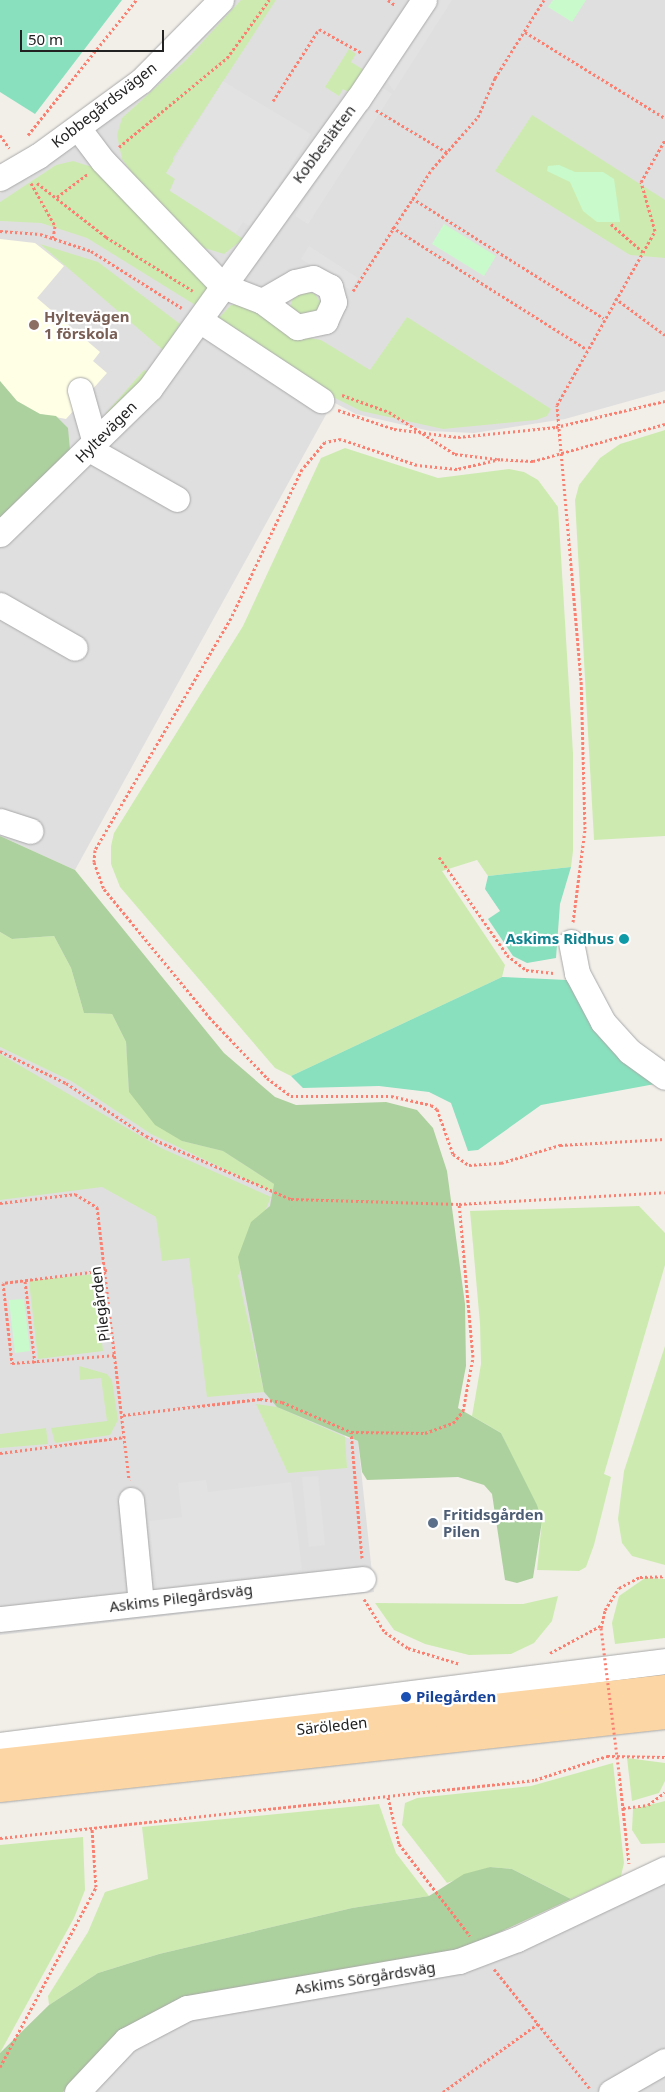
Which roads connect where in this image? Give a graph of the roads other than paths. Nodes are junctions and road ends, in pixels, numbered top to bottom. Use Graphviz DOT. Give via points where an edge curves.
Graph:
graph roads {
  1 [pos="221,0"];
  2 [pos="424,0"];
  3 [pos="78,128"];
  4 [pos="0,178"];
  5 [pos="223,286"];
  6 [pos="262,301"];
  7 [pos="201,321"];
  8 [pos="80,390"];
  9 [pos="321,400"];
  10 [pos="92,446"];
  11 [pos="177,499"];
  12 [pos="0,534"];
  13 [pos="0,605"];
  14 [pos="76,648"];
  15 [pos="0,821"];
  16 [pos="30,832"];
  17 [pos="571,942"];
  18 [pos="665,1077"];
  19 [pos="131,1500"];
  20 [pos="363,1579"];
  21 [pos="141,1603"];
  22 [pos="0,1619"];
  23 [pos="665,1661"];
  24 [pos="665,1689"];
  25 [pos="665,1715"];
  26 [pos="0,1745"];
  27 [pos="0,1763"];
  28 [pos="0,1788"];
  29 [pos="665,1869"];
  30 [pos="665,2061"];
  31 [pos="77,2092"];
  32 [pos="611,2092"];
  1 -- 3 [label="street, Kobbegårdsvägen" via="141,81"];
  2 -- 5 [label="street, Kobbeslätten" via="358,99"];
  3 -- 4 [label="street, Kobbegårdsvägen"];
  3 -- 5 [label="street" via="103,161"];
  5 -- 6 [label="street"];
  5 -- 7 [label="street, Hyltevägen"];
  6 -- 6 [label="street" via="288,322 307,327 325,321 333,294 322,282 303,278"];
  7 -- 9 [label="street"];
  7 -- 10 [label="street, Hyltevägen" via="150,388"];
  8 -- 10 [label="street"];
  10 -- 11 [label="street"];
  10 -- 12 [label="street, Hyltevägen"];
  13 -- 14 [label="street"];
  15 -- 16 [label="street"];
  17 -- 18 [label="street" via="577,973 617,1039"];
  19 -- 21 [label="street"];
  20 -- 21 [label="street, Askims Pilegårdsväg"];
  21 -- 22 [label="street, Askims Pilegårdsväg"];
  23 -- 26 [label="street"];
  24 -- 27 [label="main road, Säröleden"];
  25 -- 28 [label="main road, Säröleden"];
  29 -- 31 [label="street, Askims Sörgårdsväg" via="482,1953 396,1974 187,2008 132,2036 106,2057"];
  30 -- 32 [label="street"];
}
